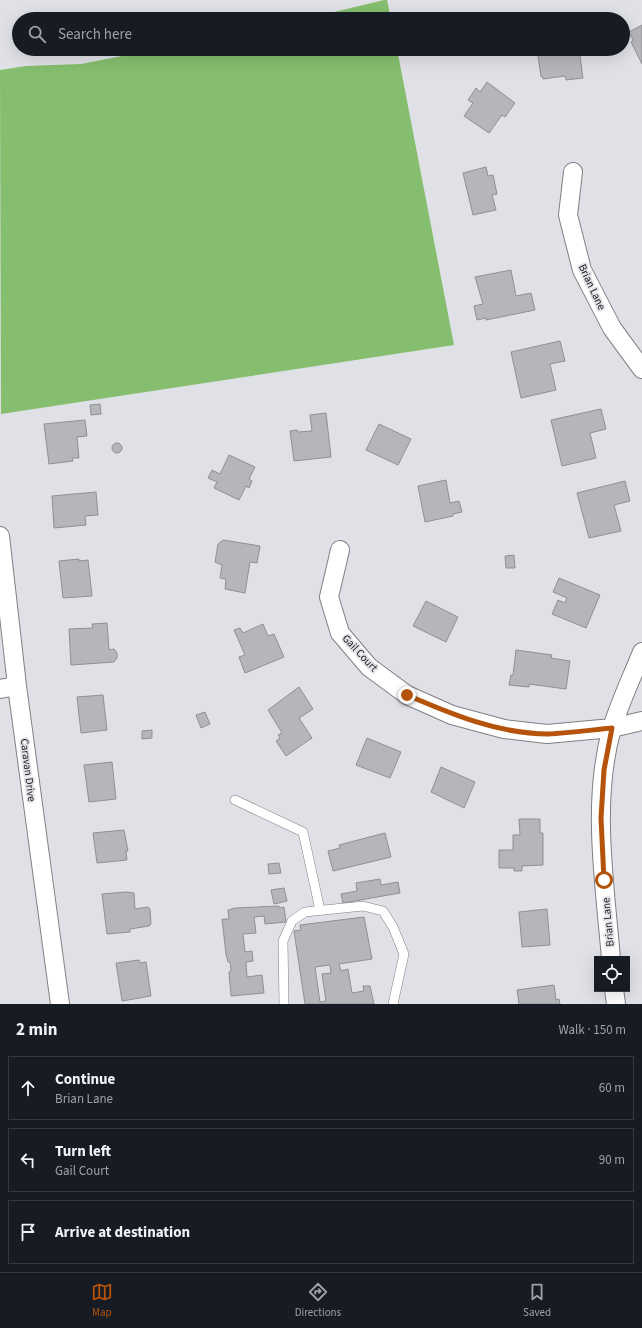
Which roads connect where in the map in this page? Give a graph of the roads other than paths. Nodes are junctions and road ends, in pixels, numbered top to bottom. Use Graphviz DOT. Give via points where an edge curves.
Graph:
graph roads {
  1 [pos="573,172"];
  2 [pos="642,368"];
  3 [pos="0,536"];
  4 [pos="340,550"];
  5 [pos="642,652"];
  6 [pos="9,688"];
  7 [pos="642,721"];
  8 [pos="612,728"];
  9 [pos="235,800"];
  10 [pos="320,910"];
  11 [pos="611,956"];
  12 [pos="614,992"];
  13 [pos="60,1004"];
  14 [pos="284,1004"];
  15 [pos="393,1004"];
  16 [pos="616,1004"];
  1 -- 2 [label="street, Brian Lane" via="568,215 582,270 612,328"];
  3 -- 6 [label="street, Caravan Drive"];
  4 -- 8 [label="street, Gail Court" via="329,597 340,633 369,666 407,695 452,715 504,729 547,734"];
  5 -- 8 [label="street, Brian Lane"];
  6 -- 13 [label="street, Caravan Drive"];
  7 -- 8 [label="street, Gail Court"];
  8 -- 11 [label="street, Brian Lane" via="604,770 601,818"];
  9 -- 10 [label="lane" via="303,832"];
  10 -- 14 [label="lane" via="305,912 292,922 283,941"];
  10 -- 15 [label="lane" via="363,906 383,911 404,954"];
  12 -- 16 [label="street"];
}
